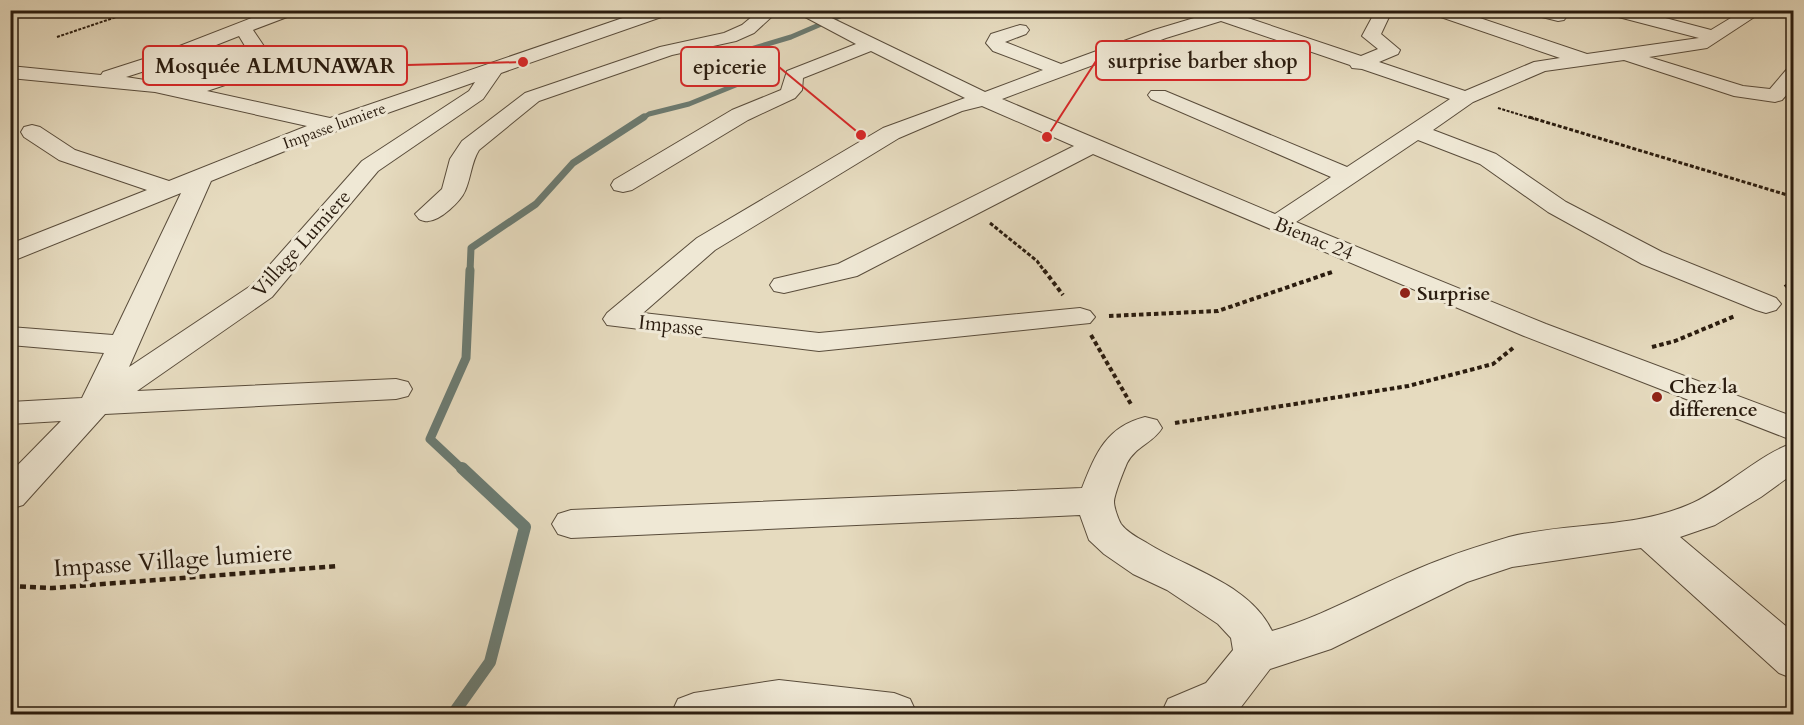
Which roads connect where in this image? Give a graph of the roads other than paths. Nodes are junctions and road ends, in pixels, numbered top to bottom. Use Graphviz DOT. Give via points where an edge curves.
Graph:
graph roads {
  1 [pos="289,10"];
  2 [pos="664,10"];
  3 [pos="771,10"];
  4 [pos="1388,10"];
  5 [pos="1438,10"];
  6 [pos="1536,10"];
  7 [pos="1613,10"];
  8 [pos="1757,10"];
  9 [pos="1213,13"];
  10 [pos="1557,16"];
  11 [pos="820,17"];
  12 [pos="243,28"];
  13 [pos="1020,30"];
  14 [pos="1713,36"];
  15 [pos="871,45"];
  16 [pos="1624,54"];
  17 [pos="1587,60"];
  18 [pos="1359,63"];
  19 [pos="494,69"];
  20 [pos="1062,70"];
  21 [pos="10,72"];
  22 [pos="1794,73"];
  23 [pos="96,80"];
  24 [pos="183,93"];
  25 [pos="1158,95"];
  26 [pos="1466,98"];
  27 [pos="984,99"];
  28 [pos="330,125"];
  29 [pos="32,132"];
  30 [pos="1416,132"];
  31 [pos="1092,146"];
  32 [pos="1349,176"];
  33 [pos="201,177"];
  34 [pos="623,185"];
  35 [pos="169,189"];
  36 [pos="428,214"];
  37 [pos="1278,223"];
  38 [pos="10,254"];
  39 [pos="784,285"];
  40 [pos="1766,304"];
  41 [pos="1080,317"];
  42 [pos="10,336"];
  43 [pos="123,345"];
  44 [pos="396,389"];
  45 [pos="94,406"];
  46 [pos="10,413"];
  47 [pos="1145,428"];
  48 [pos="1794,430"];
  49 [pos="1794,455"];
  50 [pos="10,496"];
  51 [pos="1095,501"];
  52 [pos="571,524"];
  53 [pos="1648,532"];
  54 [pos="1255,655"];
  55 [pos="1794,660"];
  56 [pos="694,714"];
  57 [pos="894,714"];
  58 [pos="1184,714"];
  1 -- 12 [label="street"];
  2 -- 19 [label="street, Impasse lumiere"];
  3 -- 36 [label="street" via="748,29 730,37 667,51 532,97 470,146 453,192"];
  4 -- 18 [label="street" via="1371,36 1391,50"];
  5 -- 17 [label="street"];
  6 -- 10 [label="street"];
  7 -- 14 [label="street"];
  8 -- 14 [label="street"];
  9 -- 18 [label="street"];
  9 -- 20 [label="street"];
  11 -- 15 [label="street, Bienac 24"];
  12 -- 23 [label="street"];
  12 -- 24 [label="street" via="264,61 260,67"];
  13 -- 20 [label="street" via="997,38 995,43"];
  14 -- 16 [label="street" via="1701,44"];
  15 -- 27 [label="street, Bienac 24"];
  15 -- 34 [label="street" via="794,75 788,94 740,115"];
  16 -- 17 [label="street"];
  16 -- 22 [label="street" via="1760,95 1775,96"];
  17 -- 26 [label="street" via="1541,66"];
  18 -- 26 [label="street"];
  19 -- 28 [label="street, Impasse lumiere"];
  19 -- 45 [label="street, Village Lumiere" via="476,95 370,166 262,291"];
  20 -- 27 [label="street"];
  21 -- 23 [label="street"];
  23 -- 24 [label="street"];
  24 -- 28 [label="street"];
  25 -- 32 [label="street"];
  26 -- 30 [label="street"];
  27 -- 31 [label="street, Bienac 24"];
  27 -- 41 [label="street, Impasse" via="891,133 811,180 706,244 618,320 819,342"];
  28 -- 33 [label="street, Impasse lumiere"];
  29 -- 35 [label="street" via="67,155"];
  30 -- 32 [label="street"];
  30 -- 40 [label="street" via="1488,159 1557,207 1652,258"];
  31 -- 37 [label="street, Bienac 24"];
  31 -- 39 [label="street" via="847,270"];
  32 -- 37 [label="street"];
  33 -- 35 [label="street, Impasse lumiere"];
  33 -- 43 [label="street, Village Lumiere"];
  35 -- 38 [label="street, Impasse lumiere"];
  37 -- 48 [label="street, Bienac 24" via="1535,330"];
  42 -- 43 [label="street"];
  43 -- 45 [label="street, Village Lumiere"];
  44 -- 45 [label="street"];
  45 -- 46 [label="street"];
  45 -- 50 [label="street, Village Lumiere"];
  47 -- 51 [label="street" via="1127,438 1111,459"];
  49 -- 53 [label="street" via="1702,514"];
  51 -- 52 [label="street"];
  51 -- 54 [label="street" via="1103,530 1118,544 1233,612 1251,631"];
  53 -- 54 [label="street" via="1511,552 1453,571 1316,636"];
  53 -- 55 [label="street"];
  54 -- 58 [label="street" via="1222,697"];
  56 -- 57 [label="street" via="779,700"];
}
